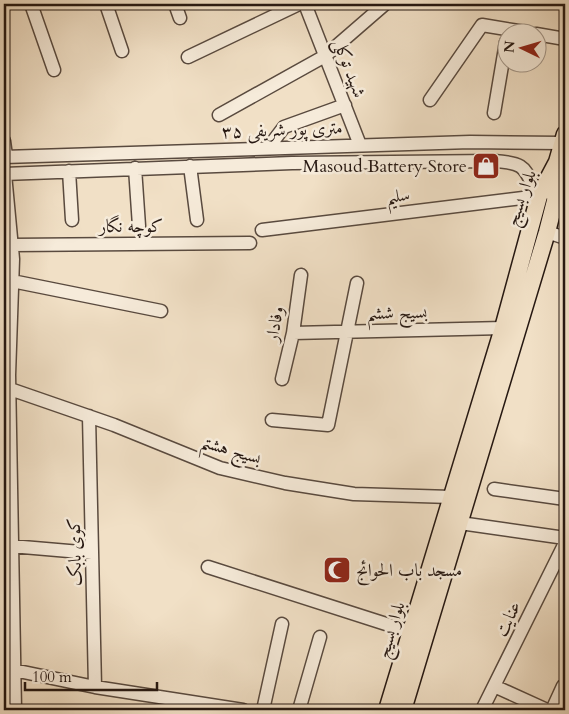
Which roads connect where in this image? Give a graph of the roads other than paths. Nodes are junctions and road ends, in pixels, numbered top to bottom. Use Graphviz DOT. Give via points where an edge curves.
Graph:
graph roads {
  1 [pos="31,4"];
  2 [pos="106,4"];
  3 [pos="175,4"];
  4 [pos="299,4"];
  5 [pos="305,4"];
  6 [pos="385,4"];
  7 [pos="180,18"];
  8 [pos="496,30"];
  9 [pos="546,36"];
  10 [pos="565,40"];
  11 [pos="122,51"];
  12 [pos="325,56"];
  13 [pos="188,57"];
  14 [pos="54,70"];
  15 [pos="501,72"];
  16 [pos="430,100"];
  17 [pos="345,105"];
  18 [pos="494,113"];
  19 [pos="219,115"];
  20 [pos="564,138"];
  21 [pos="4,141"];
  22 [pos="495,142"];
  23 [pos="360,145"];
  24 [pos="268,148"];
  25 [pos="5,156"];
  26 [pos="494,161"];
  27 [pos="557,162"];
  28 [pos="190,166"];
  29 [pos="135,168"];
  30 [pos="69,171"];
  31 [pos="4,174"];
  32 [pos="539,196"];
  33 [pos="72,220"];
  34 [pos="198,220"];
  35 [pos="139,226"];
  36 [pos="262,230"];
  37 [pos="547,232"];
  38 [pos="565,238"];
  39 [pos="250,243"];
  40 [pos="12,244"];
  41 [pos="301,275"];
  42 [pos="12,282"];
  43 [pos="357,283"];
  44 [pos="161,311"];
  45 [pos="503,328"];
  46 [pos="346,332"];
  47 [pos="293,333"];
  48 [pos="7,338"];
  49 [pos="282,379"];
  50 [pos="10,390"];
  51 [pos="89,416"];
  52 [pos="272,420"];
  53 [pos="494,489"];
  54 [pos="452,497"];
  55 [pos="565,500"];
  56 [pos="460,523"];
  57 [pos="565,538"];
  58 [pos="565,543"];
  59 [pos="12,546"];
  60 [pos="92,553"];
  61 [pos="208,567"];
  62 [pos="282,624"];
  63 [pos="411,632"];
  64 [pos="320,637"];
  65 [pos="8,669"];
  66 [pos="494,686"];
  67 [pos="563,686"];
  68 [pos="95,687"];
  69 [pos="15,710"];
  70 [pos="243,710"];
  71 [pos="263,710"];
  72 [pos="299,710"];
  73 [pos="387,710"];
  74 [pos="402,710"];
  75 [pos="482,710"];
  76 [pos="547,710"];
  77 [pos="552,710"];
  1 -- 14 [label="street"];
  2 -- 11 [label="street"];
  3 -- 7 [label="street"];
  4 -- 13 [label="street"];
  5 -- 12 [label="street, شهید توکلی"];
  6 -- 12 [label="street"];
  8 -- 16 [label="street" via="482,25"];
  9 -- 10 [label="street"];
  12 -- 17 [label="street, شهید توکلی"];
  12 -- 19 [label="street"];
  15 -- 18 [label="street"];
  17 -- 23 [label="street, شهید توکلی"];
  17 -- 24 [label="street" via="284,127"];
  20 -- 22 [label="street, ۳۵ متری پور شریفی"];
  20 -- 27 [label="main road"];
  21 -- 25 [label="street"];
  22 -- 23 [label="street, ۳۵ متری پور شریفی"];
  22 -- 26 [label="street"];
  23 -- 24 [label="street, ۳۵ متری پور شریفی"];
  24 -- 25 [label="street, ۳۵ متری پور شریفی"];
  26 -- 28 [label="street, ۳۵ متری پور شریفی"];
  26 -- 32 [label="street, ۳۵ متری پور شریفی" via="515,162 526,171"];
  27 -- 32 [label="main road, بلوار بسیج"];
  27 -- 37 [label="main road, بلوار بسیج" via="555,201"];
  28 -- 29 [label="street, ۳۵ متری پور شریفی"];
  28 -- 34 [label="street"];
  29 -- 30 [label="street, ۳۵ متری پور شریفی"];
  29 -- 35 [label="street"];
  30 -- 31 [label="street, ۳۵ متری پور شریفی"];
  30 -- 33 [label="street"];
  31 -- 40 [label="street"];
  32 -- 36 [label="street, سلیم"];
  32 -- 45 [label="main road, بلوار بسیج"];
  37 -- 38 [label="street"];
  37 -- 56 [label="main road, بلوار بسیج"];
  39 -- 40 [label="street, کوچه نگار"];
  40 -- 42 [label="street"];
  41 -- 47 [label="street, وفادار"];
  42 -- 44 [label="street"];
  42 -- 48 [label="street"];
  43 -- 46 [label="street"];
  45 -- 46 [label="street, بسیج ششم"];
  45 -- 54 [label="main road, بلوار بسیج"];
  46 -- 47 [label="street, بسیج ششم"];
  46 -- 52 [label="street" via="328,425"];
  47 -- 49 [label="street, وفادار"];
  48 -- 50 [label="street"];
  50 -- 51 [label="street, بسیج هشتم"];
  50 -- 59 [label="street"];
  51 -- 54 [label="street, بسیج هشتم" via="220,468 285,483 354,494"];
  51 -- 60 [label="street, کوی بابک"];
  53 -- 55 [label="street"];
  54 -- 63 [label="main road, بلوار بسیج"];
  56 -- 57 [label="street"];
  56 -- 74 [label="main road, بلوار بسیج"];
  58 -- 66 [label="street, عنایت"];
  59 -- 60 [label="street"];
  59 -- 65 [label="street"];
  60 -- 68 [label="street, کوی بابک"];
  61 -- 63 [label="street"];
  62 -- 71 [label="street"];
  63 -- 73 [label="main road, بلوار بسیج"];
  64 -- 72 [label="street"];
  65 -- 68 [label="street"];
  65 -- 69 [label="street"];
  66 -- 75 [label="street, عنایت"];
  66 -- 76 [label="street"];
  67 -- 77 [label="street"];
  68 -- 70 [label="street"];
}
